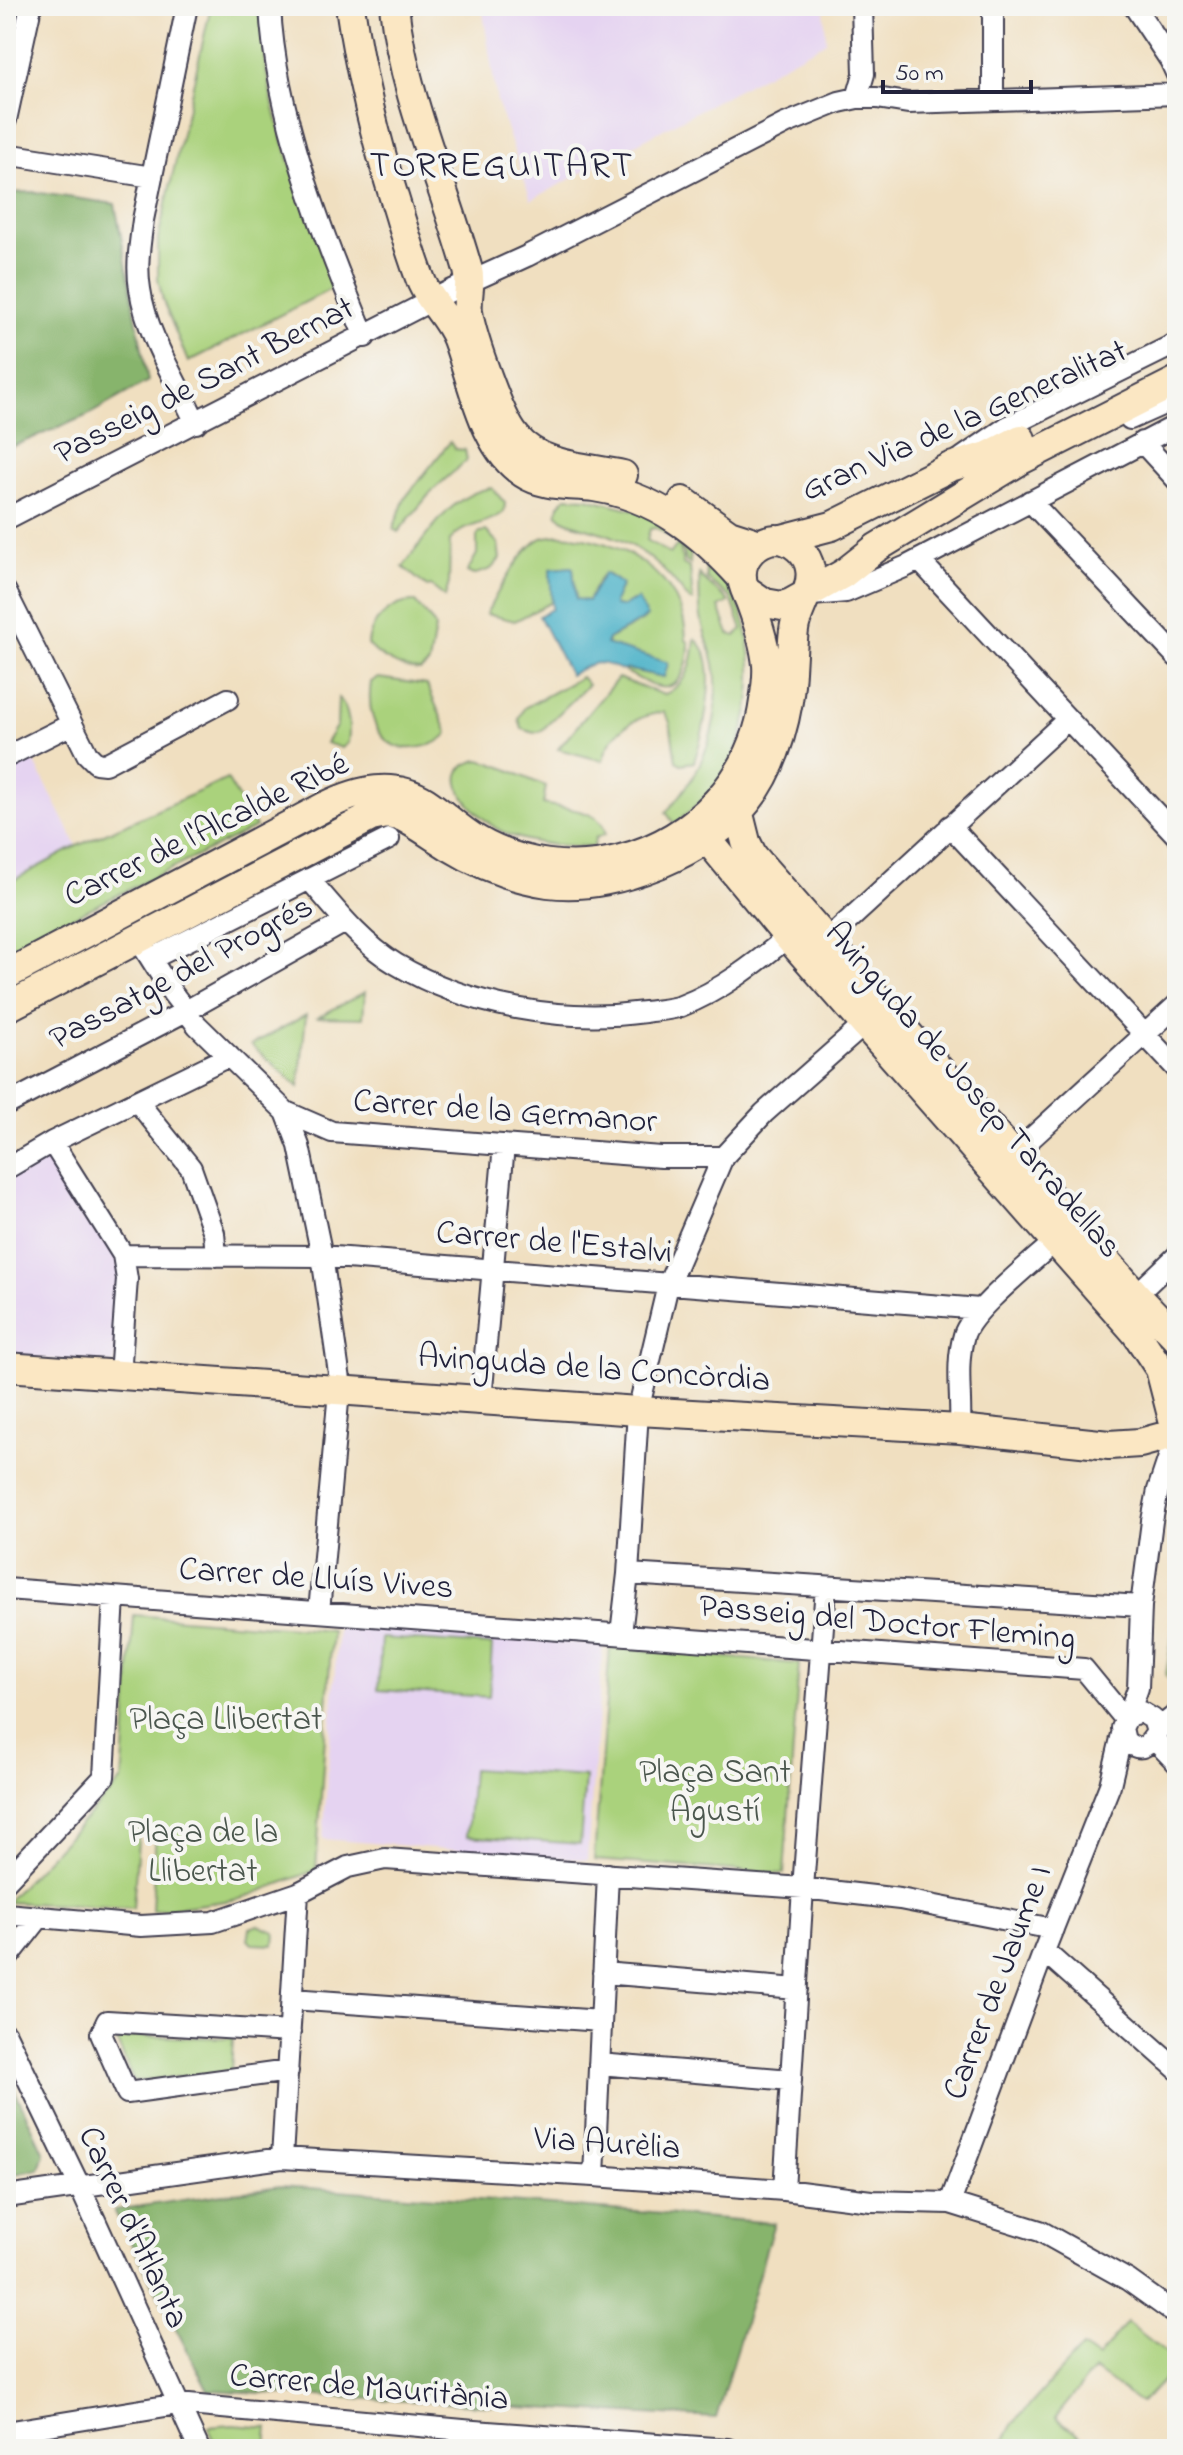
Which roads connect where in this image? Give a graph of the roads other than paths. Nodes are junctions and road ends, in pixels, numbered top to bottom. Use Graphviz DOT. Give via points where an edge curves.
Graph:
graph roads {
  1 [pos="31,6"];
  2 [pos="187,6"];
  3 [pos="270,6"];
  4 [pos="350,6"];
  5 [pos="394,6"];
  6 [pos="862,6"];
  7 [pos="993,6"];
  8 [pos="1134,6"];
  9 [pos="1177,75"];
  10 [pos="1177,94"];
  11 [pos="857,98"];
  12 [pos="993,99"];
  13 [pos="6,120"];
  14 [pos="6,154"];
  15 [pos="152,177"];
  16 [pos="469,282"];
  17 [pos="433,300"];
  18 [pos="365,337"];
  19 [pos="1177,343"];
  20 [pos="1177,365"];
  21 [pos="1177,381"];
  22 [pos="1177,398"];
  23 [pos="196,423"];
  24 [pos="1177,425"];
  25 [pos="1142,442"];
  26 [pos="950,467"];
  27 [pos="1177,480"];
  28 [pos="963,495"];
  29 [pos="1030,501"];
  30 [pos="6,519"];
  31 [pos="771,542"];
  32 [pos="919,560"];
  33 [pos="744,584"];
  34 [pos="6,592"];
  35 [pos="804,596"];
  36 [pos="1177,657"];
  37 [pos="228,699"];
  38 [pos="1068,719"];
  39 [pos="72,724"];
  40 [pos="6,757"];
  41 [pos="727,810"];
  42 [pos="950,826"];
  43 [pos="1177,836"];
  44 [pos="389,839"];
  45 [pos="707,839"];
  46 [pos="309,879"];
  47 [pos="127,912"];
  48 [pos="345,922"];
  49 [pos="788,937"];
  50 [pos="825,942"];
  51 [pos="145,950"];
  52 [pos="6,966"];
  53 [pos="6,975"];
  54 [pos="1177,1005"];
  55 [pos="6,1011"];
  56 [pos="186,1011"];
  57 [pos="874,1014"];
  58 [pos="1145,1034"];
  59 [pos="229,1056"];
  60 [pos="1177,1069"];
  61 [pos="137,1101"];
  62 [pos="6,1105"];
  63 [pos="286,1112"];
  64 [pos="52,1142"];
  65 [pos="504,1145"];
  66 [pos="1013,1155"];
  67 [pos="723,1157"];
  68 [pos="6,1169"];
  69 [pos="1065,1232"];
  70 [pos="123,1255"];
  71 [pos="216,1256"];
  72 [pos="322,1256"];
  73 [pos="1177,1256"];
  74 [pos="493,1271"];
  75 [pos="668,1285"];
  76 [pos="1136,1295"];
  77 [pos="980,1309"];
  78 [pos="1177,1338"];
  79 [pos="6,1367"];
  80 [pos="120,1375"];
  81 [pos="338,1390"];
  82 [pos="481,1400"];
  83 [pos="638,1411"];
  84 [pos="960,1429"];
  85 [pos="1177,1434"];
  86 [pos="628,1574"];
  87 [pos="826,1587"];
  88 [pos="6,1589"];
  89 [pos="114,1597"];
  90 [pos="1141,1606"];
  91 [pos="319,1612"];
  92 [pos="621,1634"];
  93 [pos="821,1649"];
  94 [pos="1177,1714"];
  95 [pos="1140,1729"];
  96 [pos="1177,1763"];
  97 [pos="608,1874"];
  98 [pos="6,1881"];
  99 [pos="803,1888"];
  100 [pos="298,1893"];
  101 [pos="6,1914"];
  102 [pos="39,1918"];
  103 [pos="1053,1929"];
  104 [pos="1044,1951"];
  105 [pos="6,1960"];
  106 [pos="603,1973"];
  107 [pos="797,1989"];
  108 [pos="292,1999"];
  109 [pos="601,2021"];
  110 [pos="290,2032"];
  111 [pos="6,2034"];
  112 [pos="599,2064"];
  113 [pos="1177,2069"];
  114 [pos="288,2071"];
  115 [pos="791,2080"];
  116 [pos="282,2158"];
  117 [pos="594,2176"];
  118 [pos="79,2185"];
  119 [pos="784,2190"];
  120 [pos="6,2197"];
  121 [pos="950,2203"];
  122 [pos="1177,2315"];
  123 [pos="178,2404"];
  124 [pos="6,2432"];
  125 [pos="199,2449"];
  126 [pos="728,2449"];
  1 -- 13 [label="street"];
  2 -- 15 [label="street"];
  3 -- 18 [label="street" via="283,102"];
  4 -- 17 [label="main road" via="370,116 412,254"];
  5 -- 16 [label="main road" via="413,104"];
  6 -- 11 [label="street" via="864,74"];
  7 -- 12 [label="street"];
  8 -- 9 [label="street"];
  10 -- 12 [label="street"];
  11 -- 12 [label="street" via="908,103"];
  11 -- 16 [label="street, Passeig de Sant Bernat" via="785,124"];
  14 -- 15 [label="street"];
  15 -- 23 [label="street" via="139,252 140,290 150,328"];
  16 -- 17 [label="street, Passeig de Sant Bernat"];
  16 -- 31 [label="main road" via="473,332 516,437 543,457 671,493 729,534"];
  17 -- 18 [label="street, Passeig de Sant Bernat"];
  17 -- 33 [label="main road" via="453,328 490,433 506,459 541,481 594,487 646,502 691,529"];
  18 -- 23 [label="street, Passeig de Sant Bernat"];
  19 -- 26 [label="street" via="1007,427"];
  20 -- 26 [label="main road, Gran Via de la Generalitat" via="988,456"];
  21 -- 28 [label="main road, Gran Via de la Generalitat"];
  22 -- 28 [label="street" via="997,484"];
  23 -- 30 [label="street, Passeig de Sant Bernat"];
  24 -- 25 [label="street"];
  25 -- 27 [label="street"];
  25 -- 29 [label="street"];
  26 -- 31 [label="main road, Gran Via de la Generalitat" via="832,526"];
  28 -- 35 [label="main road, Gran Via de la Generalitat"];
  29 -- 32 [label="street"];
  29 -- 36 [label="street"];
  31 -- 33 [label="main road" via="746,556"];
  31 -- 35 [label="main road" via="793,544 808,560 811,573"];
  32 -- 35 [label="street" via="846,592"];
  32 -- 38 [label="street"];
  33 -- 35 [label="main road" via="765,603 782,606"];
  33 -- 41 [label="main road, Carrer de l'Alcalde Ribé" via="767,667 756,738"];
  34 -- 39 [label="street"];
  35 -- 41 [label="main road" via="794,624 783,727 756,790"];
  37 -- 39 [label="street" via="105,764 87,754"];
  38 -- 42 [label="street"];
  38 -- 43 [label="street"];
  39 -- 40 [label="street"];
  41 -- 45 [label="main road" via="710,818"];
  41 -- 47 [label="main road, Carrer de l'Alcalde Ribé" via="656,847 622,859 574,866 495,849 412,795 381,788 361,791"];
  41 -- 50 [label="main road, Avinguda de Josep Tarradellas" via="753,856"];
  42 -- 50 [label="street"];
  42 -- 58 [label="street"];
  44 -- 46 [label="street"];
  45 -- 49 [label="main road, Avinguda de Josep Tarradellas"];
  45 -- 51 [label="main road" via="625,876 577,884 525,878 474,860 415,823 386,814 358,823"];
  46 -- 48 [label="street"];
  46 -- 51 [label="street"];
  47 -- 52 [label="street, Carrer de l'Alcalde Ribé"];
  47 -- 53 [label="main road"];
  48 -- 49 [label="street" via="395,964 457,992 567,1015 678,1007 712,991"];
  48 -- 56 [label="street, Passatge del Progrés"];
  49 -- 57 [label="main road, Avinguda de Josep Tarradellas"];
  50 -- 57 [label="main road, Avinguda de Josep Tarradellas"];
  51 -- 55 [label="main road"];
  51 -- 56 [label="street"];
  54 -- 58 [label="street"];
  56 -- 59 [label="street"];
  56 -- 62 [label="street, Passatge del Progrés"];
  57 -- 66 [label="main road, Avinguda de Josep Tarradellas"];
  57 -- 67 [label="street"];
  57 -- 69 [label="main road, Avinguda de Josep Tarradellas"];
  58 -- 60 [label="street"];
  58 -- 66 [label="street"];
  59 -- 61 [label="street"];
  59 -- 63 [label="street"];
  61 -- 64 [label="street"];
  61 -- 71 [label="street" via="191,1168 214,1233"];
  63 -- 65 [label="street, Carrer de la Germanor" via="332,1132"];
  63 -- 72 [label="street" via="299,1146"];
  64 -- 68 [label="street"];
  64 -- 70 [label="street"];
  65 -- 67 [label="street, Carrer de la Germanor"];
  65 -- 74 [label="street"];
  66 -- 69 [label="main road, Avinguda de Josep Tarradellas"];
  67 -- 75 [label="street"];
  69 -- 76 [label="main road, Avinguda de Josep Tarradellas"];
  69 -- 77 [label="street"];
  69 -- 85 [label="main road, Avinguda de Josep Tarradellas" via="1150,1352 1163,1378"];
  70 -- 71 [label="street, Carrer de l'Estalvi"];
  70 -- 80 [label="street" via="127,1279"];
  71 -- 72 [label="street, Carrer de l'Estalvi"];
  72 -- 74 [label="street, Carrer de l'Estalvi"];
  72 -- 81 [label="street"];
  73 -- 76 [label="street"];
  74 -- 75 [label="street, Carrer de l'Estalvi"];
  74 -- 82 [label="street"];
  75 -- 77 [label="street, Carrer de l'Estalvi"];
  75 -- 83 [label="street"];
  76 -- 78 [label="main road, Avinguda de Josep Tarradellas"];
  77 -- 84 [label="street" via="965,1332 960,1359"];
  79 -- 80 [label="main road, Avinguda de la Concòrdia"];
  80 -- 81 [label="main road, Avinguda de la Concòrdia"];
  81 -- 82 [label="main road, Avinguda de la Concòrdia"];
  81 -- 91 [label="street"];
  82 -- 83 [label="main road, Avinguda de la Concòrdia"];
  83 -- 84 [label="main road, Avinguda de la Concòrdia"];
  83 -- 86 [label="street"];
  84 -- 85 [label="main road, Avinguda de la Concòrdia" via="1109,1445"];
  85 -- 90 [label="street" via="1156,1499"];
  86 -- 87 [label="street, Passeig del Doctor Fleming"];
  86 -- 92 [label="street"];
  87 -- 90 [label="street, Passeig del Doctor Fleming"];
  87 -- 93 [label="street"];
  88 -- 89 [label="street, Carrer de Lluís Vives"];
  89 -- 91 [label="street, Carrer de Lluís Vives"];
  89 -- 98 [label="street" via="104,1777"];
  90 -- 95 [label="street"];
  91 -- 92 [label="street, Carrer de Lluís Vives"];
  92 -- 93 [label="street, Passeig del Doctor Fleming"];
  93 -- 95 [label="street, Passeig del Doctor Fleming" via="1084,1669"];
  93 -- 99 [label="street"];
  94 -- 95 [label="street"];
  95 -- 96 [label="street, Passeig del Doctor Fleming"];
  95 -- 103 [label="street, Carrer de Jaume I" via="1110,1785"];
  97 -- 99 [label="street"];
  97 -- 100 [label="street" via="385,1859 348,1867"];
  97 -- 106 [label="street"];
  99 -- 103 [label="street" via="900,1899"];
  99 -- 107 [label="street"];
  100 -- 102 [label="street" via="213,1922 141,1926"];
  100 -- 108 [label="street"];
  101 -- 102 [label="street"];
  102 -- 105 [label="street"];
  103 -- 104 [label="street, Carrer de Jaume I"];
  104 -- 113 [label="street"];
  104 -- 121 [label="street, Carrer de Jaume I"];
  106 -- 107 [label="street"];
  106 -- 109 [label="street"];
  107 -- 115 [label="street"];
  108 -- 109 [label="street"];
  108 -- 110 [label="street"];
  109 -- 112 [label="street"];
  110 -- 114 [label="street"];
  110 -- 114 [label="street" via="107,2021 101,2034 127,2093"];
  111 -- 118 [label="street, Carrer d'Atlanta"];
  112 -- 115 [label="street"];
  112 -- 117 [label="street"];
  114 -- 116 [label="street"];
  115 -- 119 [label="street"];
  116 -- 117 [label="street, Via Aurèlia"];
  116 -- 118 [label="street, Via Aurèlia"];
  117 -- 119 [label="street, Via Aurèlia"];
  118 -- 120 [label="street, Via Aurèlia"];
  118 -- 123 [label="street, Carrer d'Atlanta"];
  119 -- 121 [label="street, Via Aurèlia" via="871,2201"];
  121 -- 122 [label="street, Via Aurèlia" via="1040,2231 1128,2280"];
  123 -- 124 [label="street, Carrer de Mauritània"];
  123 -- 125 [label="street, Carrer d'Atlanta"];
  123 -- 126 [label="street, Carrer de Mauritània"];
}
